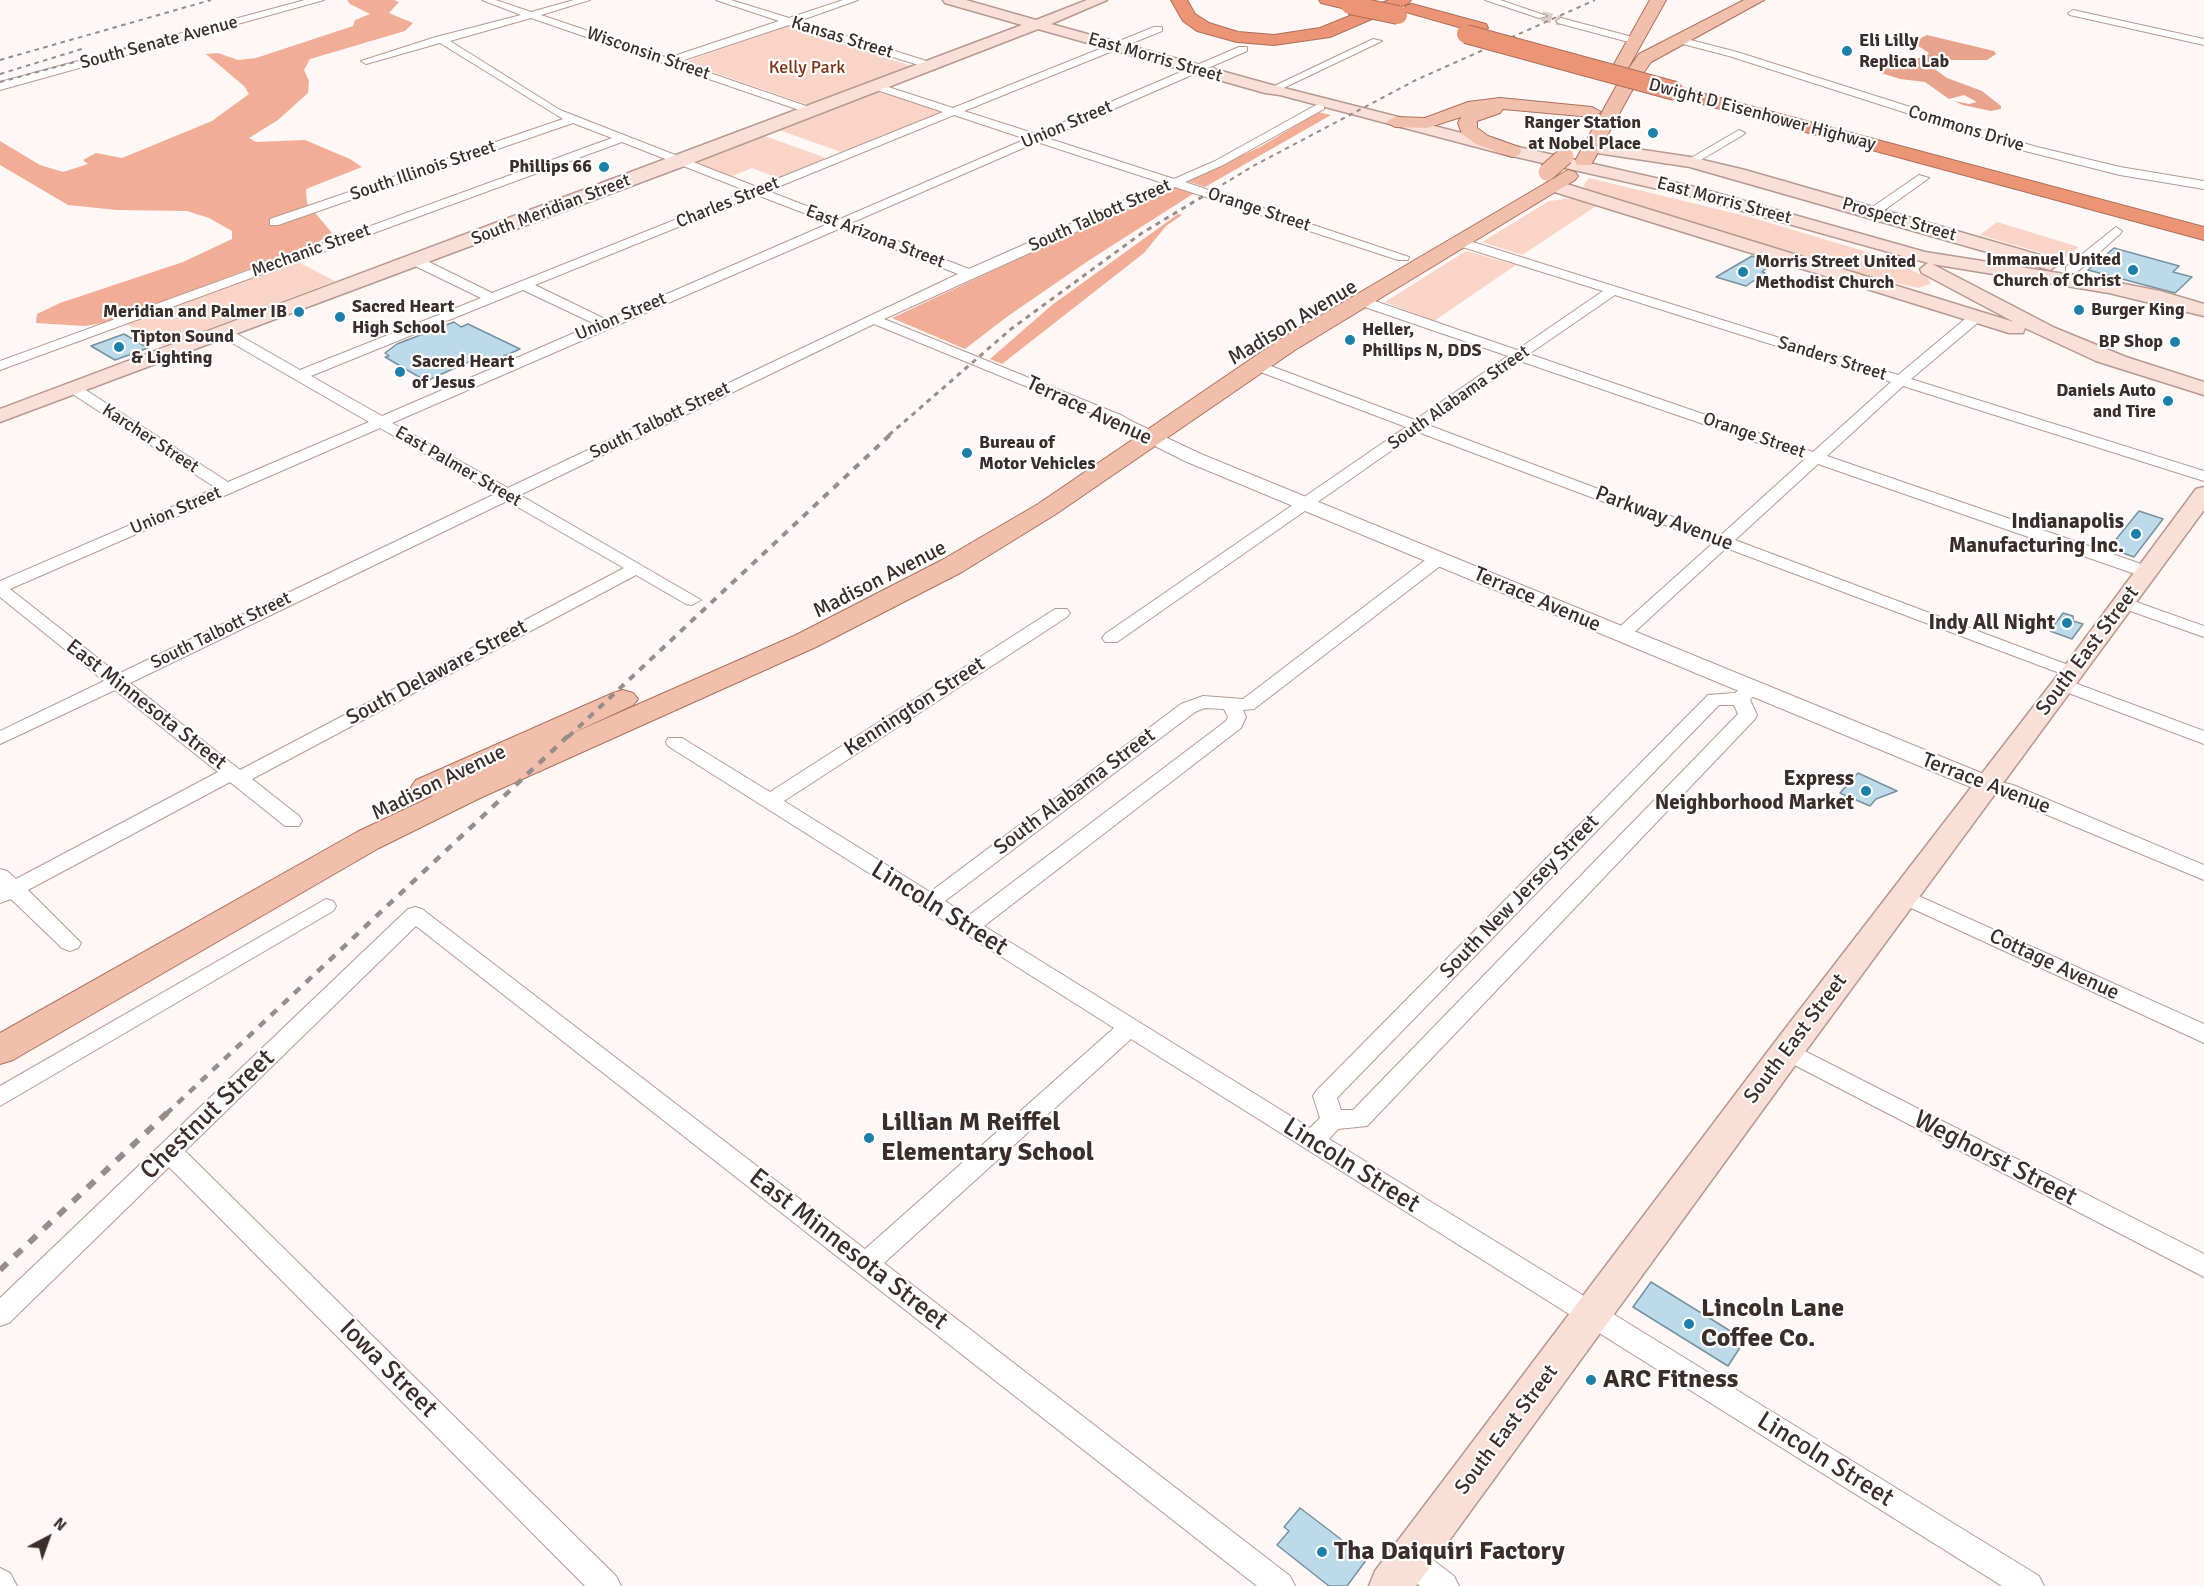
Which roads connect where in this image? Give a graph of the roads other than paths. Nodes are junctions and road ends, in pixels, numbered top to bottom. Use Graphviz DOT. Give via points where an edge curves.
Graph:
graph roads {
  1 [pos="318,0"];
  2 [pos="487,0"];
  3 [pos="585,0"];
  4 [pos="721,0"];
  5 [pos="853,0"];
  6 [pos="950,0"];
  7 [pos="1100,0"];
  8 [pos="1179,0"];
  9 [pos="1328,0"];
  10 [pos="1377,0"];
  11 [pos="1490,0"];
  12 [pos="1658,0"];
  13 [pos="1756,0"];
  14 [pos="1351,3"];
  15 [pos="1201,5"];
  16 [pos="1401,6"];
  17 [pos="1471,8"];
  18 [pos="2073,13"];
  19 [pos="532,14"];
  20 [pos="1542,16"];
  21 [pos="789,21"];
  22 [pos="1561,21"];
  23 [pos="1039,25"];
  24 [pos="1480,28"];
  25 [pos="1158,29"];
  26 [pos="1532,34"];
  27 [pos="1682,38"];
  28 [pos="440,39"];
  29 [pos="1377,41"];
  30 [pos="1636,41"];
  31 [pos="2204,42"];
  32 [pos="1115,46"];
  33 [pos="1243,49"];
  34 [pos="366,61"];
  35 [pos="670,61"];
  36 [pos="929,65"];
  37 [pos="1196,69"];
  38 [pos="1678,83"];
  39 [pos="0,86"];
  40 [pos="875,86"];
  41 [pos="1271,90"];
  42 [pos="1320,107"];
  43 [pos="808,110"];
  44 [pos="956,112"];
  45 [pos="1591,115"];
  46 [pos="573,119"];
  47 [pos="1395,122"];
  48 [pos="1740,133"];
  49 [pos="622,138"];
  50 [pos="1037,138"];
  51 [pos="1512,151"];
  52 [pos="681,161"];
  53 [pos="1690,162"];
  54 [pos="1568,166"];
  55 [pos="1923,178"];
  56 [pos="1174,183"];
  57 [pos="2204,185"];
  58 [pos="757,192"];
  59 [pos="1872,213"];
  60 [pos="2204,221"];
  61 [pos="274,222"];
  62 [pos="839,223"];
  63 [pos="2116,231"];
  64 [pos="1940,233"];
  65 [pos="2204,234"];
  66 [pos="1460,242"];
  67 [pos="1911,254"];
  68 [pos="1889,255"];
  69 [pos="1403,257"];
  70 [pos="416,261"];
  71 [pos="2071,270"];
  72 [pos="970,274"];
  73 [pos="524,285"];
  74 [pos="1888,289"];
  75 [pos="1613,290"];
  76 [pos="492,298"];
  77 [pos="1361,301"];
  78 [pos="2178,303"];
  79 [pos="2204,310"];
  80 [pos="1976,317"];
  81 [pos="873,319"];
  82 [pos="605,324"];
  83 [pos="225,333"];
  84 [pos="1520,356"];
  85 [pos="2121,363"];
  86 [pos="1255,365"];
  87 [pos="0,366"];
  88 [pos="298,376"];
  89 [pos="1901,381"];
  90 [pos="73,388"];
  91 [pos="2204,389"];
  92 [pos="0,416"];
  93 [pos="380,422"];
  94 [pos="1418,426"];
  95 [pos="1140,433"];
  96 [pos="1817,458"];
  97 [pos="228,489"];
  98 [pos="507,495"];
  99 [pos="2202,495"];
  100 [pos="1304,503"];
  101 [pos="1725,542"];
  102 [pos="1438,559"];
  103 [pos="636,568"];
  104 [pos="2147,572"];
  105 [pos="0,588"];
  106 [pos="692,600"];
  107 [pos="2125,603"];
  108 [pos="1061,613"];
  109 [pos="2204,632"];
  110 [pos="1621,635"];
  111 [pos="1111,638"];
  112 [pos="2069,679"];
  113 [pos="116,682"];
  114 [pos="1746,694"];
  115 [pos="1230,703"];
  116 [pos="0,738"];
  117 [pos="2204,738"];
  118 [pos="675,742"];
  119 [pos="235,776"];
  120 [pos="1988,785"];
  121 [pos="769,802"];
  122 [pos="292,821"];
  123 [pos="2204,873"];
  124 [pos="4,887"];
  125 [pos="1903,896"];
  126 [pos="929,903"];
  127 [pos="326,906"];
  128 [pos="415,914"];
  129 [pos="968,927"];
  130 [pos="70,944"];
  131 [pos="0,1026"];
  132 [pos="1130,1028"];
  133 [pos="2204,1034"];
  134 [pos="0,1050"];
  135 [pos="1787,1051"];
  136 [pos="0,1097"];
  137 [pos="1332,1120"];
  138 [pos="1313,1141"];
  139 [pos="170,1152"];
  140 [pos="866,1264"];
  141 [pos="2204,1266"];
  142 [pos="0,1315"];
  143 [pos="1591,1316"];
  144 [pos="1410,1560"];
  145 [pos="606,1586"];
  146 [pos="1280,1586"];
  147 [pos="1390,1586"];
  148 [pos="1444,1586"];
  149 [pos="2029,1586"];
  1 -- 39 [label="street, South Senate Avenue"];
  2 -- 19 [label="street, Wisconsin Street"];
  3 -- 19 [label="street"];
  4 -- 21 [label="street, Kansas Street"];
  5 -- 21 [label="street"];
  6 -- 23 [label="main road, East Morris Street"];
  7 -- 23 [label="main road, South Meridian Street"];
  8 -- 16 [label="highway" via="1189,17 1203,27 1228,36 1261,40 1324,33"];
  9 -- 14 [label="highway"];
  10 -- 16 [label="highway, Dwight D Eisenhower Highway"];
  11 -- 20 [label="street"];
  12 -- 30 [label="main road, Madison Avenue"];
  13 -- 27 [label="main road"];
  14 -- 16 [label="highway, bridge"];
  15 -- 16 [label="highway" via="1200,18 1214,27 1275,36 1321,30"];
  16 -- 24 [label="highway, Dwight D Eisenhower Highway"];
  17 -- 24 [label="highway"];
  18 -- 31 [label="street"];
  19 -- 28 [label="street"];
  19 -- 35 [label="street, Wisconsin Street"];
  21 -- 35 [label="street"];
  21 -- 36 [label="street, Kansas Street"];
  22 -- 30 [label="street"];
  23 -- 32 [label="main road, East Morris Street"];
  23 -- 36 [label="main road, South Meridian Street"];
  24 -- 38 [label="highway, Dwight D Eisenhower Highway, bridge"];
  25 -- 32 [label="street, Charles Street"];
  26 -- 38 [label="highway"];
  27 -- 54 [label="main road, Madison Avenue" via="1645,58"];
  27 -- 57 [label="street, Commons Drive" via="2014,145 2120,171"];
  28 -- 34 [label="street"];
  28 -- 46 [label="street, East Arizona Street" via="552,110"];
  29 -- 41 [label="street"];
  30 -- 45 [label="main road, Madison Avenue"];
  32 -- 37 [label="main road, East Morris Street"];
  32 -- 44 [label="street, Charles Street"];
  33 -- 37 [label="street, Union Street"];
  35 -- 43 [label="street, Wisconsin Street"];
  36 -- 40 [label="main road, South Meridian Street"];
  37 -- 41 [label="main road, East Morris Street"];
  37 -- 50 [label="street, Union Street"];
  38 -- 60 [label="highway, Dwight D Eisenhower Highway"];
  38 -- 65 [label="highway, Dwight D Eisenhower Highway"];
  40 -- 43 [label="main road, South Meridian Street"];
  40 -- 44 [label="street, Orange Street"];
  41 -- 42 [label="main road, East Morris Street"];
  41 -- 47 [label="main road, East Morris Street"];
  42 -- 56 [label="street, South Talbott Street" via="1219,163"];
  42 -- 68 [label="main road, East Morris Street" via="1431,138 1723,206"];
  43 -- 52 [label="main road, South Meridian Street"];
  44 -- 50 [label="street, Orange Street"];
  44 -- 58 [label="street, Charles Street"];
  45 -- 47 [label="main road" via="1500,103 1474,106 1433,122"];
  45 -- 51 [label="main road" via="1511,108 1484,111 1469,118 1467,126 1475,137"];
  45 -- 54 [label="main road, Madison Avenue"];
  46 -- 49 [label="street, East Arizona Street"];
  46 -- 61 [label="street, South Illinois Street"];
  47 -- 51 [label="main road, East Morris Street"];
  48 -- 53 [label="street"];
  49 -- 52 [label="street, East Arizona Street"];
  49 -- 87 [label="street, Mechanic Street"];
  50 -- 56 [label="street, Orange Street"];
  50 -- 62 [label="street, Union Street"];
  51 -- 67 [label="main road, East Morris Street" via="1689,191"];
  52 -- 58 [label="street, East Arizona Street"];
  52 -- 70 [label="main road, South Meridian Street"];
  53 -- 54 [label="main road, Prospect Street"];
  53 -- 59 [label="main road, Prospect Street"];
  54 -- 66 [label="main road, Madison Avenue"];
  54 -- 69 [label="main road, Madison Avenue"];
  54 -- 74 [label="main road, East Morris Street"];
  55 -- 59 [label="street"];
  56 -- 69 [label="street, Orange Street"];
  56 -- 72 [label="street, South Talbott Street"];
  58 -- 62 [label="street, East Arizona Street"];
  58 -- 73 [label="street, Charles Street"];
  59 -- 64 [label="main road, Prospect Street"];
  62 -- 72 [label="street, East Arizona Street"];
  62 -- 82 [label="street, Union Street"];
  63 -- 71 [label="street"];
  64 -- 67 [label="main road" via="1956,243 1955,253 1941,257"];
  64 -- 71 [label="main road, Prospect Street"];
  66 -- 75 [label="street, Sanders Street"];
  66 -- 77 [label="main road, Madison Avenue"];
  67 -- 78 [label="main road, East Morris Street" via="2109,287"];
  68 -- 74 [label="main road" via="1933,275 1944,286 1920,293"];
  68 -- 85 [label="main road, East Morris Street" via="1929,269 2048,332"];
  69 -- 95 [label="main road, Madison Avenue" via="1194,384"];
  70 -- 76 [label="street"];
  70 -- 83 [label="main road, South Meridian Street"];
  71 -- 78 [label="main road, Prospect Street"];
  72 -- 81 [label="street, South Talbott Street"];
  73 -- 76 [label="street, Charles Street"];
  73 -- 82 [label="street"];
  74 -- 80 [label="main road, East Morris Street"];
  75 -- 84 [label="street, South Alabama Street"];
  75 -- 89 [label="street, Sanders Street"];
  76 -- 88 [label="street, Charles Street"];
  77 -- 84 [label="street, Orange Street"];
  77 -- 86 [label="main road, Madison Avenue"];
  78 -- 79 [label="main road, Prospect Street"];
  80 -- 85 [label="main road, East Morris Street"];
  80 -- 89 [label="street"];
  81 -- 95 [label="street, Terrace Avenue" via="1118,419"];
  81 -- 98 [label="street, South Talbott Street"];
  82 -- 93 [label="street, Union Street"];
  83 -- 88 [label="street, East Palmer Street"];
  83 -- 90 [label="main road, South Meridian Street"];
  84 -- 94 [label="street, South Alabama Street"];
  84 -- 96 [label="street, Orange Street"];
  85 -- 91 [label="main road, East Morris Street"];
  86 -- 94 [label="street, Parkway Avenue"];
  86 -- 95 [label="main road, Madison Avenue"];
  88 -- 93 [label="street, East Palmer Street"];
  89 -- 96 [label="street"];
  89 -- 99 [label="street, Sanders Street"];
  90 -- 92 [label="main road, South Meridian Street"];
  90 -- 97 [label="street, Karcher Street"];
  93 -- 97 [label="street, Union Street"];
  93 -- 98 [label="street, East Palmer Street"];
  94 -- 100 [label="street, South Alabama Street"];
  94 -- 101 [label="street, Parkway Avenue"];
  95 -- 100 [label="street, Terrace Avenue"];
  95 -- 131 [label="main road, Madison Avenue" via="876,584 408,796"];
  95 -- 134 [label="main road, Madison Avenue" via="1047,509 909,589 806,641 368,840"];
  96 -- 101 [label="street"];
  96 -- 104 [label="street, Orange Street"];
  97 -- 105 [label="street, Union Street"];
  98 -- 103 [label="street, East Palmer Street"];
  98 -- 113 [label="street, South Talbott Street"];
  99 -- 104 [label="main road, South East Street"];
  100 -- 102 [label="street, Terrace Avenue"];
  100 -- 111 [label="street"];
  101 -- 110 [label="street"];
  101 -- 112 [label="street, Parkway Avenue"];
  102 -- 110 [label="street, Terrace Avenue"];
  102 -- 115 [label="street, South Alabama Street" via="1247,705"];
  103 -- 106 [label="street, East Palmer Street"];
  103 -- 119 [label="street, South Delaware Street"];
  104 -- 107 [label="main road, South East Street"];
  105 -- 113 [label="street, East Minnesota Street"];
  107 -- 109 [label="street"];
  107 -- 112 [label="main road, South East Street"];
  108 -- 121 [label="street, Kennington Street"];
  110 -- 114 [label="street, Terrace Avenue"];
  112 -- 117 [label="street, Parkway Avenue"];
  112 -- 120 [label="main road, South East Street"];
  113 -- 116 [label="street, South Talbott Street"];
  113 -- 119 [label="street, East Minnesota Street"];
  114 -- 120 [label="street, Terrace Avenue"];
  114 -- 137 [label="street, South New Jersey Street" via="1748,715 1359,1119"];
  114 -- 137 [label="street, South New Jersey Street" via="1714,699 1325,1096"];
  115 -- 126 [label="street, South Alabama Street" via="1203,702 1188,708"];
  115 -- 129 [label="street, South Alabama Street" via="1237,717 1234,724"];
  118 -- 121 [label="street, Lincoln Street"];
  119 -- 122 [label="street, East Minnesota Street"];
  119 -- 124 [label="street, South Delaware Street"];
  120 -- 123 [label="street, Terrace Avenue"];
  120 -- 125 [label="main road, South East Street"];
  121 -- 126 [label="street, Lincoln Street"];
  124 -- 130 [label="street"];
  125 -- 133 [label="street, Cottage Avenue"];
  125 -- 135 [label="main road, South East Street"];
  126 -- 129 [label="street, Lincoln Street"];
  127 -- 136 [label="street"];
  128 -- 139 [label="street, Chestnut Street"];
  128 -- 140 [label="street, East Minnesota Street"];
  129 -- 132 [label="street, Lincoln Street"];
  132 -- 138 [label="street, Lincoln Street"];
  132 -- 140 [label="street"];
  135 -- 141 [label="street, Weghorst Street"];
  135 -- 143 [label="main road, South East Street"];
  137 -- 138 [label="street"];
  138 -- 143 [label="street, Lincoln Street"];
  139 -- 142 [label="street, Chestnut Street"];
  139 -- 145 [label="street, Iowa Street"];
  140 -- 146 [label="street, East Minnesota Street"];
  143 -- 144 [label="main road, South East Street"];
  143 -- 149 [label="street, Lincoln Street"];
  144 -- 147 [label="main road, South East Street"];
  144 -- 148 [label="street"];
}
